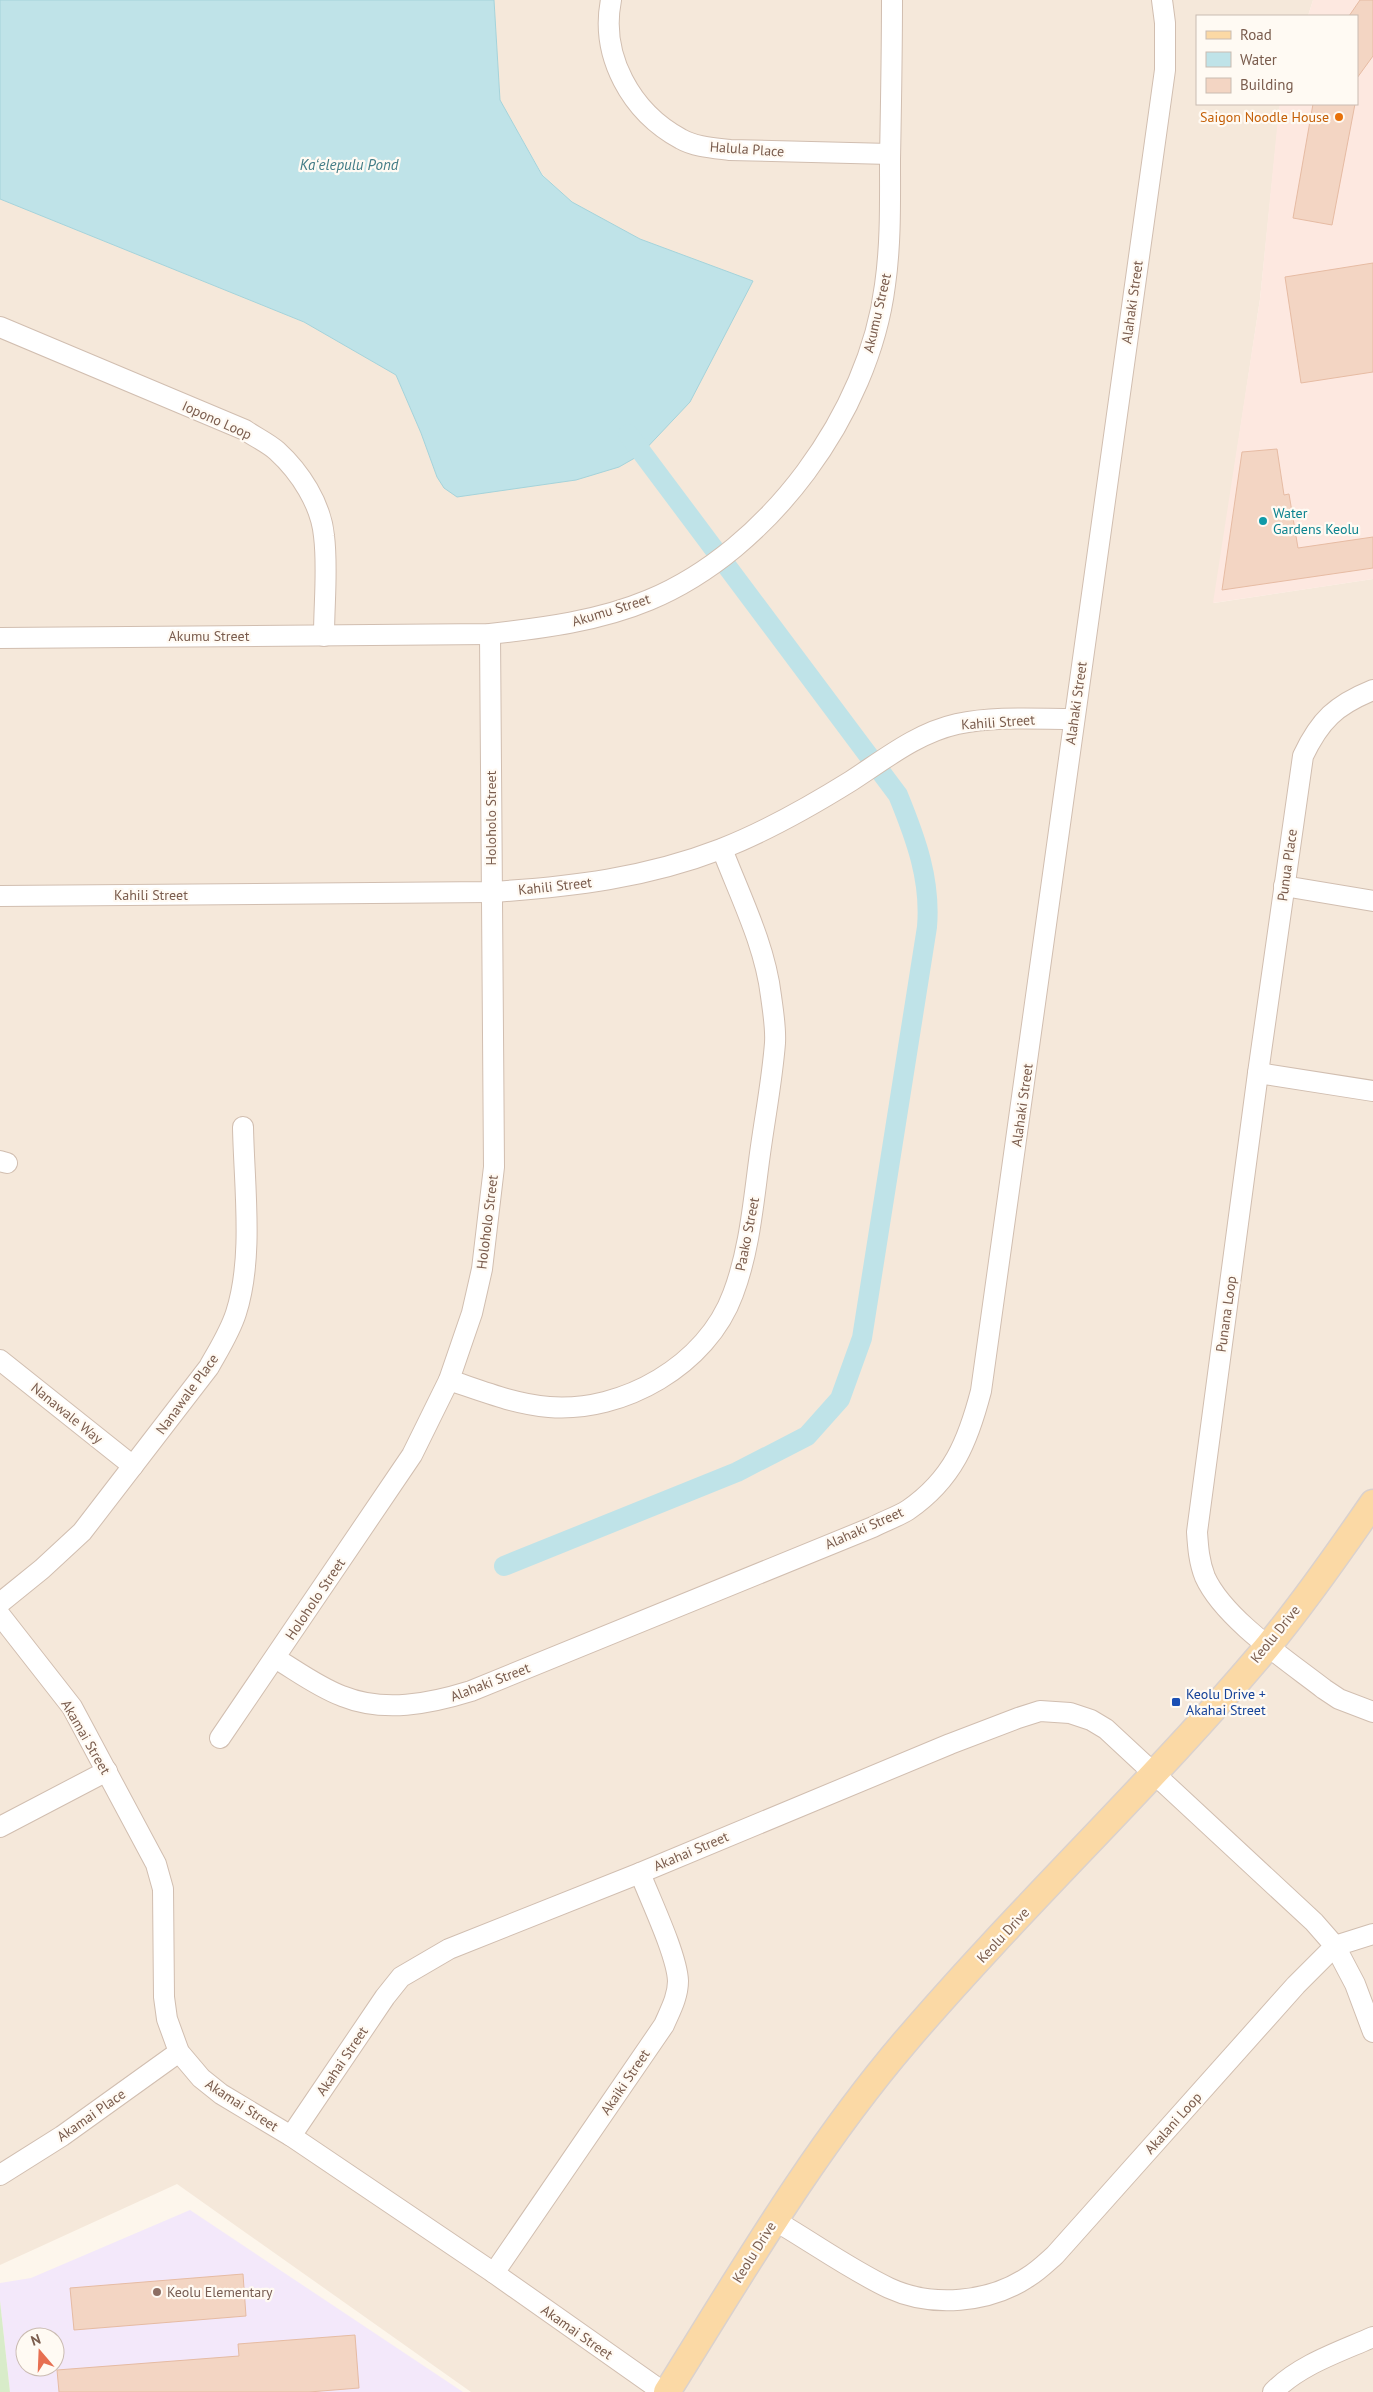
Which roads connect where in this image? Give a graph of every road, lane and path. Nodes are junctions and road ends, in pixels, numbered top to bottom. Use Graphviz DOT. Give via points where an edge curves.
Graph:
graph roads {
  1 [pos="611,0"];
  2 [pos="892,0"];
  3 [pos="1162,0"];
  4 [pos="890,154"];
  5 [pos="0,327"];
  6 [pos="490,634"];
  7 [pos="324,636"];
  8 [pos="0,638"];
  9 [pos="1373,690"];
  10 [pos="1074,719"];
  11 [pos="722,849"];
  12 [pos="1284,886"];
  13 [pos="492,892"];
  14 [pos="0,896"];
  15 [pos="1373,901"];
  16 [pos="1258,1073"];
  17 [pos="1373,1091"];
  18 [pos="243,1127"];
  19 [pos="0,1360"];
  20 [pos="449,1380"];
  21 [pos="133,1466"];
  22 [pos="1373,1503"];
  23 [pos="0,1603"];
  24 [pos="0,1615"];
  25 [pos="1268,1645"];
  26 [pos="275,1658"];
  27 [pos="1373,1712"];
  28 [pos="220,1738"];
  29 [pos="107,1771"];
  30 [pos="1154,1772"];
  31 [pos="0,1827"];
  32 [pos="640,1872"];
  33 [pos="1373,1934"];
  34 [pos="1335,1946"];
  35 [pos="1373,2032"];
  36 [pos="179,2052"];
  37 [pos="291,2136"];
  38 [pos="0,2174"];
  39 [pos="774,2220"];
  40 [pos="494,2273"];
  41 [pos="1373,2337"];
  42 [pos="663,2392"];
  43 [pos="667,2392"];
  44 [pos="1273,2392"];
  1 -- 4 [label="street, Halula Place" via="608,12 611,48 618,72 637,103 656,122 682,140 730,150"];
  2 -- 4 [label="street, Akumu Street"];
  3 -- 10 [label="street, Alahaki Street" via="1165,70"];
  4 -- 6 [label="street, Akumu Street" via="890,230 885,286 872,344 840,421 814,462 776,509 708,566 649,600 597,617"];
  5 -- 7 [label="street, Iopono Loop" via="244,430 276,450 306,487 317,508 324,535"];
  6 -- 7 [label="street, Akumu Street"];
  6 -- 13 [label="street, Holoholo Street"];
  7 -- 8 [label="street, Akumu Street"];
  9 -- 12 [label="street, Punua Place" via="1348,700 1328,717 1303,756"];
  10 -- 11 [label="street, Kahili Street" via="995,719 956,724 928,734 850,782"];
  10 -- 26 [label="street, Alahaki Street" via="981,1391 967,1439 953,1466 907,1510 873,1527 436,1702 402,1706 371,1704 344,1697"];
  11 -- 13 [label="street, Kahili Street" via="666,868 618,879 566,887"];
  11 -- 20 [label="street, Paako Street" via="764,960 775,1042 745,1255 733,1295 717,1325 697,1350 668,1375 636,1392 603,1402 550,1407 515,1402"];
  12 -- 15 [label="street"];
  12 -- 16 [label="street, Punua Place"];
  13 -- 14 [label="street, Kahili Street"];
  13 -- 20 [label="street, Holoholo Street" via="494,1167 482,1269 472,1313"];
  16 -- 17 [label="street"];
  16 -- 25 [label="street, Punana Loop" via="1197,1532 1198,1556 1216,1596"];
  18 -- 21 [label="street, Nanawale Place" via="246,1252 245,1277 236,1312 226,1339 208,1367"];
  19 -- 21 [label="street, Nanawale Way"];
  20 -- 26 [label="street, Holoholo Street" via="412,1455"];
  21 -- 23 [label="street, Nanawale Place" via="82,1532"];
  22 -- 25 [label="main road, Keolu Drive"];
  24 -- 29 [label="street, Akamai Street" via="72,1708"];
  25 -- 27 [label="street, Punana Loop" via="1339,1699"];
  25 -- 30 [label="main road, Keolu Drive"];
  26 -- 28 [label="street, Holoholo Street"];
  29 -- 31 [label="street"];
  29 -- 36 [label="street, Akamai Street" via="156,1864 164,1889 164,1997 167,2019"];
  30 -- 32 [label="street, Akahai Street" via="1106,1729 1091,1720 1070,1713 1040,1711 950,1744"];
  30 -- 34 [label="street" via="1314,1922"];
  30 -- 39 [label="main road, Keolu Drive" via="906,2042 824,2145"];
  32 -- 37 [label="street, Akahai Street" via="449,1949 401,1977"];
  32 -- 40 [label="street, Akaiki Street" via="674,1960 678,1981 675,2002 664,2025"];
  33 -- 34 [label="street"];
  34 -- 35 [label="street" via="1355,1984"];
  34 -- 39 [label="street, Akalani Loop" via="1296,1985 1055,2256 1028,2278 998,2291 967,2299 921,2297 890,2288"];
  36 -- 37 [label="street, Akamai Street" via="201,2078 221,2094"];
  36 -- 38 [label="street, Akamai Place" via="62,2136"];
  37 -- 40 [label="street, Akamai Street"];
  39 -- 43 [label="main road, Keolu Drive"];
  40 -- 42 [label="street, Akamai Street"];
  41 -- 44 [label="street" via="1313,2364 1284,2380"];
}
